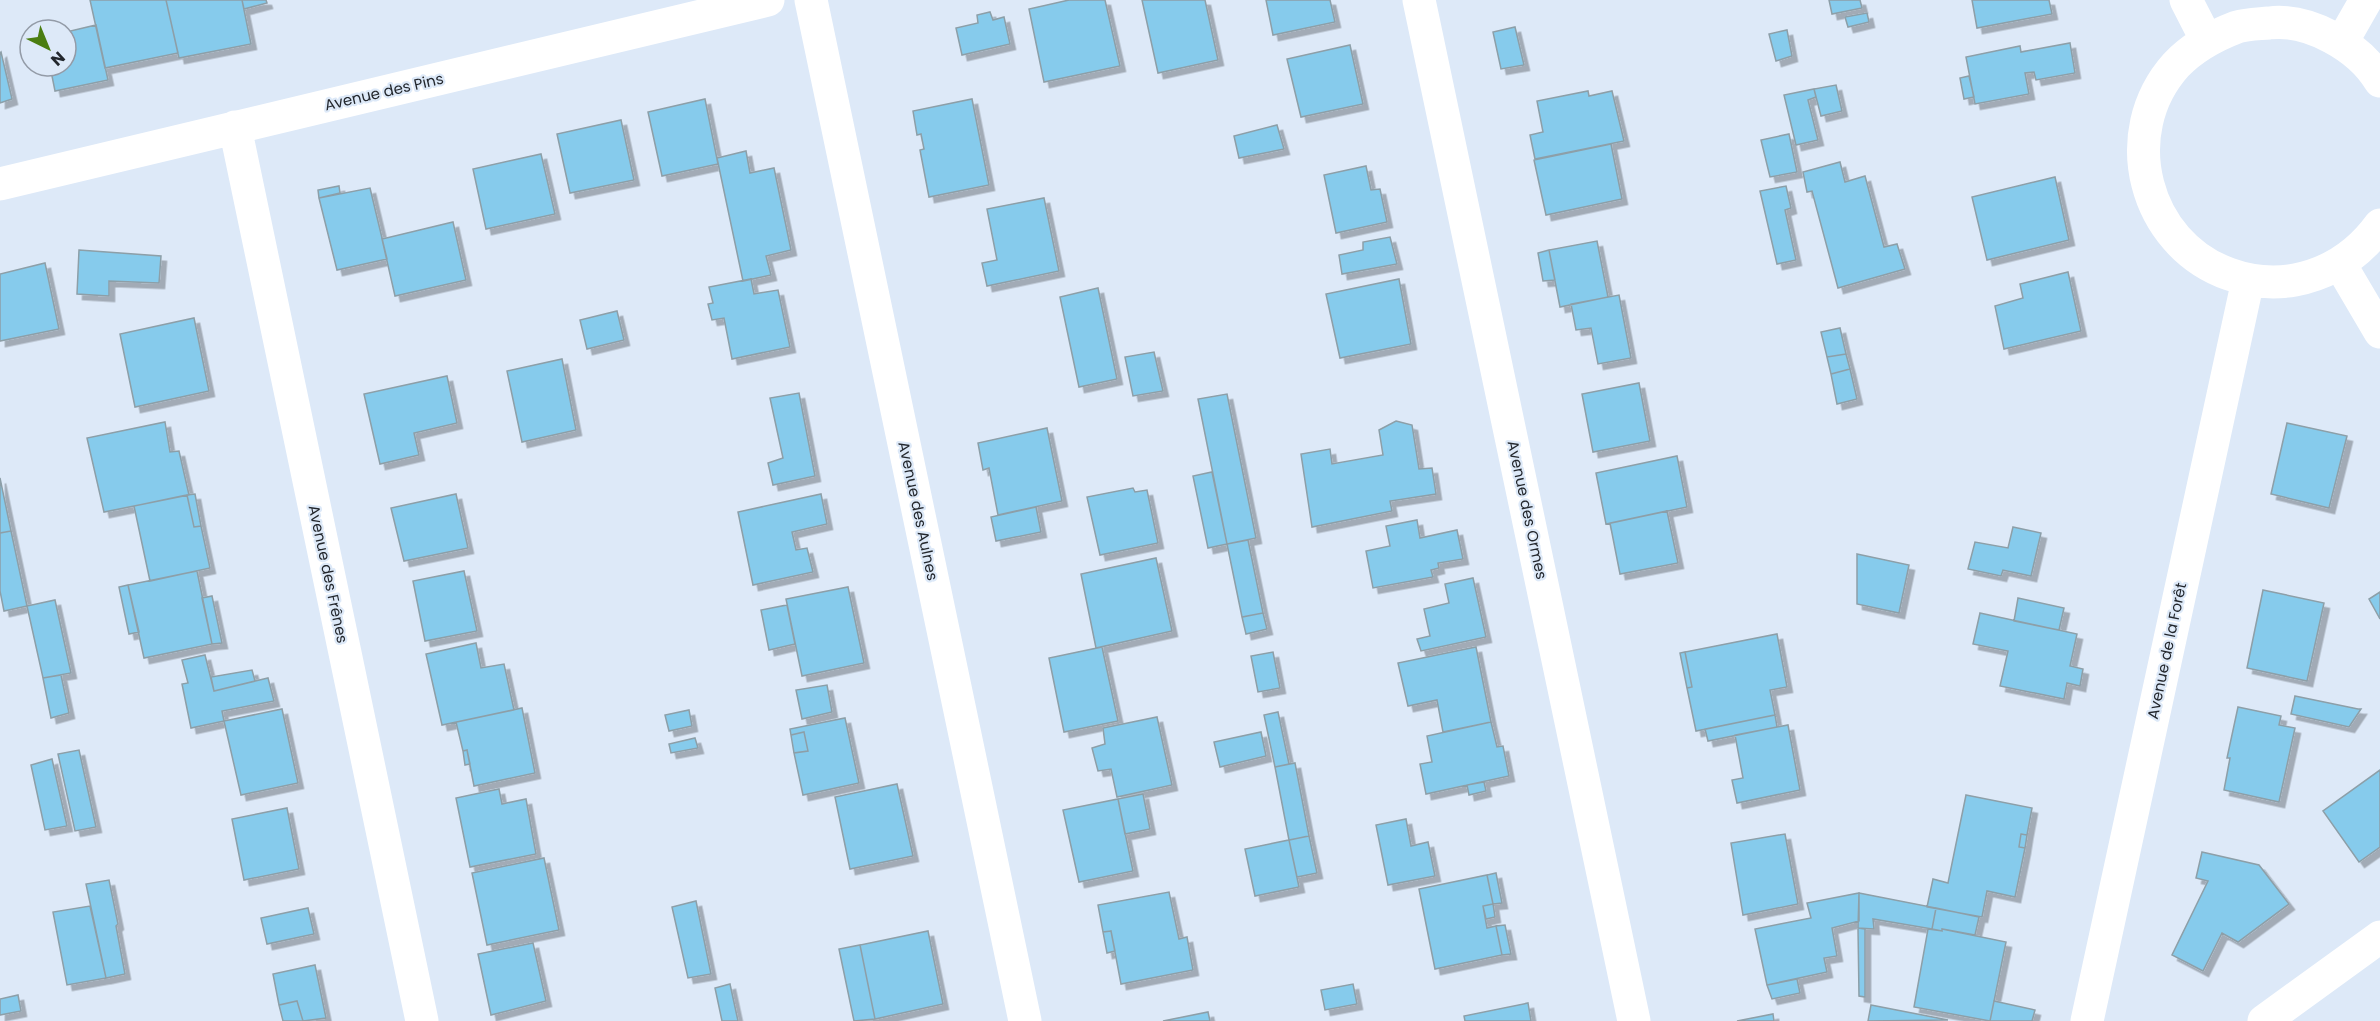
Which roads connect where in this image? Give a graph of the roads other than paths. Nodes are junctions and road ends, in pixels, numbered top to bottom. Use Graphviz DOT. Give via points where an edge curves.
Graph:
graph roads {
  1 [pos="768,0"];
  2 [pos="811,0"];
  3 [pos="1419,0"];
  4 [pos="2186,0"];
  5 [pos="2366,0"];
  6 [pos="2207,40"];
  7 [pos="2342,42"];
  8 [pos="2380,81"];
  9 [pos="235,127"];
  10 [pos="0,184"];
  11 [pos="2380,225"];
  12 [pos="2340,264"];
  13 [pos="2248,280"];
  14 [pos="2380,332"];
  15 [pos="2380,937"];
  16 [pos="422,1021"];
  17 [pos="1025,1021"];
  18 [pos="1634,1021"];
  19 [pos="2087,1021"];
  20 [pos="2264,1021"];
  1 -- 9 [label="street, Avenue des Pins"];
  2 -- 17 [label="street, Avenue des Aulnes"];
  3 -- 18 [label="street, Avenue des Ormes"];
  4 -- 6 [label="street"];
  5 -- 7 [label="street"];
  6 -- 7 [label="street" via="2239,27 2274,22 2309,28"];
  6 -- 13 [label="street" via="2176,65 2154,98 2144,136 2144,175 2156,212 2179,244 2211,267"];
  7 -- 8 [label="street" via="2372,68"];
  9 -- 10 [label="street, Avenue des Pins"];
  9 -- 16 [label="street, Avenue des Frênes"];
  11 -- 12 [label="street" via="2368,242"];
  12 -- 13 [label="street" via="2290,281"];
  12 -- 14 [label="street"];
  13 -- 19 [label="street, Avenue de la Forêt"];
  15 -- 20 [label="street"];
}
